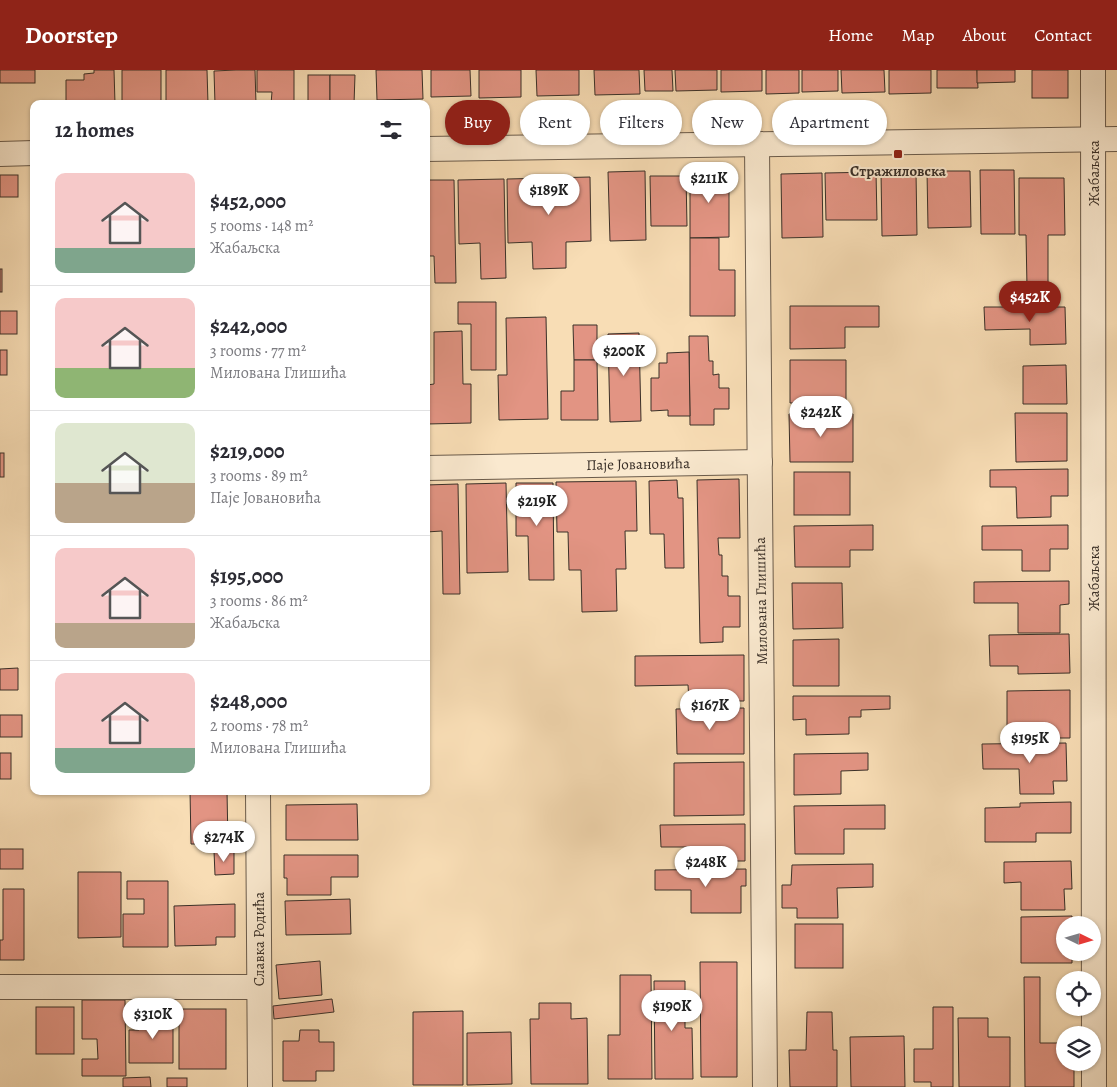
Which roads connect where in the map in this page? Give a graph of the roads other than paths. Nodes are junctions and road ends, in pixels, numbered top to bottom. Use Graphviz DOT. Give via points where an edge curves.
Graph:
graph roads {
  1 [pos="1093,70"];
  2 [pos="1117,139"];
  3 [pos="1094,140"];
  4 [pos="756,145"];
  5 [pos="762,145"];
  6 [pos="430,149"];
  7 [pos="30,153"];
  8 [pos="0,154"];
  9 [pos="760,462"];
  10 [pos="430,468"];
  11 [pos="258,795"];
  12 [pos="0,987"];
  13 [pos="259,988"];
  14 [pos="260,1087"];
  15 [pos="765,1087"];
  16 [pos="1094,1087"];
  1 -- 3 [label="street, Жабаљска"];
  2 -- 3 [label="street"];
  3 -- 5 [label="street"];
  3 -- 16 [label="street, Жабаљска"];
  4 -- 6 [label="street"];
  4 -- 9 [label="street, Милована Глишића"];
  7 -- 8 [label="street"];
  9 -- 10 [label="street, Паје Јовановића"];
  9 -- 15 [label="street, Милована Глишића"];
  11 -- 13 [label="street, Славка Родића"];
  12 -- 13 [label="street"];
  13 -- 14 [label="street, Славка Родића"];
}
